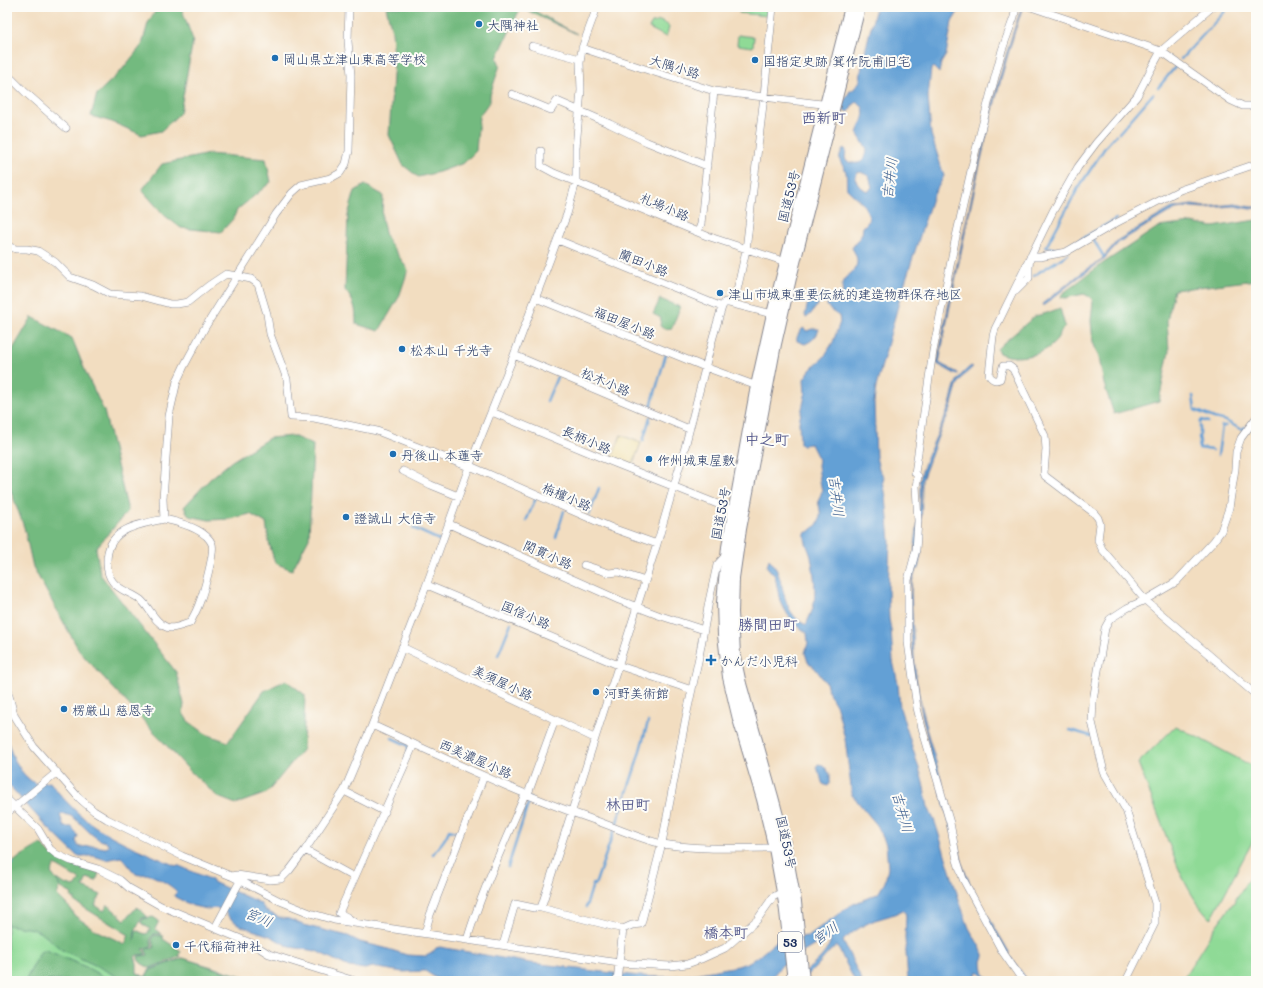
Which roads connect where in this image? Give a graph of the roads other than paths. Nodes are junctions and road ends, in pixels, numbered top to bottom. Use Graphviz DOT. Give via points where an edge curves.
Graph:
graph roads {
  1 [pos="349,7"];
  2 [pos="597,7"];
  3 [pos="773,7"];
  4 [pos="851,7"];
  5 [pos="859,7"];
  6 [pos="1016,7"];
  7 [pos="1031,7"];
  8 [pos="1212,7"];
  9 [pos="532,46"];
  10 [pos="582,48"];
  11 [pos="1161,51"];
  12 [pos="580,59"];
  13 [pos="7,79"];
  14 [pos="714,90"];
  15 [pos="512,94"];
  16 [pos="764,96"];
  17 [pos="830,105"];
  18 [pos="1256,106"];
  19 [pos="579,111"];
  20 [pos="66,128"];
  21 [pos="541,151"];
  22 [pos="1256,164"];
  23 [pos="707,166"];
  24 [pos="576,182"];
  25 [pos="698,232"];
  26 [pos="558,240"];
  27 [pos="7,246"];
  28 [pos="746,250"];
  29 [pos="1030,258"];
  30 [pos="786,262"];
  31 [pos="238,276"];
  32 [pos="536,298"];
  33 [pos="734,304"];
  34 [pos="722,307"];
  35 [pos="777,315"];
  36 [pos="514,355"];
  37 [pos="705,367"];
  38 [pos="758,386"];
  39 [pos="492,412"];
  40 [pos="1256,418"];
  41 [pos="689,429"];
  42 [pos="469,466"];
  43 [pos="403,471"];
  44 [pos="673,487"];
  45 [pos="458,496"];
  46 [pos="734,511"];
  47 [pos="164,520"];
  48 [pos="449,524"];
  49 [pos="657,544"];
  50 [pos="726,555"];
  51 [pos="584,565"];
  52 [pos="645,581"];
  53 [pos="427,585"];
  54 [pos="1145,600"];
  55 [pos="636,606"];
  56 [pos="704,630"];
  57 [pos="402,647"];
  58 [pos="618,664"];
  59 [pos="7,688"];
  60 [pos="692,690"];
  61 [pos="1256,695"];
  62 [pos="555,720"];
  63 [pos="372,724"];
  64 [pos="594,738"];
  65 [pos="414,744"];
  66 [pos="54,774"];
  67 [pos="484,776"];
  68 [pos="344,791"];
  69 [pos="525,794"];
  70 [pos="7,799"];
  71 [pos="15,806"];
  72 [pos="384,812"];
  73 [pos="7,813"];
  74 [pos="570,813"];
  75 [pos="662,843"];
  76 [pos="775,848"];
  77 [pos="305,850"];
  78 [pos="231,876"];
  79 [pos="354,877"];
  80 [pos="239,882"];
  81 [pos="789,896"];
  82 [pos="541,908"];
  83 [pos="354,922"];
  84 [pos="216,927"];
  85 [pos="623,929"];
  86 [pos="425,933"];
  87 [pos="467,940"];
  88 [pos="503,945"];
  89 [pos="619,963"];
  90 [pos="355,981"];
  91 [pos="617,981"];
  92 [pos="794,981"];
  93 [pos="803,981"];
  94 [pos="1023,981"];
  95 [pos="1126,981"];
  1 -- 31 [label="street" via="350,144 346,164 340,173 331,178 301,185 292,193"];
  2 -- 10 [label="street"];
  3 -- 16 [label="street"];
  4 -- 17 [label="highway, 国道53号 / 53"];
  5 -- 17 [label="highway, 国道53号 / 53"];
  6 -- 94 [label="street" via="975,153 933,351 915,473 918,476 918,521 916,550 908,580 908,634 920,721 950,823 963,879 1002,951"];
  7 -- 11 [label="street"];
  8 -- 11 [label="street"];
  9 -- 12 [label="street"];
  10 -- 12 [label="street"];
  10 -- 14 [label="street, 大隅小路"];
  11 -- 18 [label="street" via="1230,100 1243,106"];
  11 -- 29 [label="street" via="1137,96 1078,167 1059,198"];
  12 -- 19 [label="street"];
  13 -- 20 [label="street" via="12,78"];
  14 -- 16 [label="street, 大隅小路"];
  14 -- 23 [label="street"];
  15 -- 19 [label="street" via="551,110 557,101"];
  16 -- 17 [label="street, 大隅小路"];
  16 -- 28 [label="street"];
  17 -- 30 [label="highway, 国道53号 / 53"];
  17 -- 35 [label="highway, 国道53号 / 53"];
  19 -- 23 [label="street"];
  19 -- 24 [label="street"];
  21 -- 24 [label="street, 札場小路" via="541,166"];
  22 -- 29 [label="street" via="1180,190 1066,252"];
  23 -- 25 [label="street"];
  24 -- 25 [label="street, 札場小路"];
  24 -- 26 [label="street"];
  25 -- 28 [label="street, 札場小路"];
  26 -- 32 [label="street"];
  26 -- 34 [label="street, 蘭田小路"];
  27 -- 31 [label="street" via="13,249 38,251 55,262 74,280 89,283 110,294 141,296 170,304 188,302 221,276"];
  28 -- 30 [label="street, 札場小路"];
  28 -- 33 [label="street"];
  29 -- 54 [label="street" via="995,329 989,375 992,379 1000,380 1003,366 1013,369 1045,436 1045,476 1098,518 1098,540 1102,549"];
  30 -- 35 [label="highway, 国道53号 / 53"];
  31 -- 42 [label="street, 栴檀小路" via="251,279 258,284 272,341 287,379 291,417 314,418 377,431"];
  31 -- 47 [label="street" via="204,329 176,381 167,443"];
  32 -- 36 [label="street"];
  32 -- 37 [label="street, 福田屋小路"];
  33 -- 34 [label="street" via="725,302"];
  33 -- 35 [label="street"];
  34 -- 37 [label="street"];
  35 -- 38 [label="highway, 国道53号 / 53"];
  35 -- 81 [label="highway, 国道53号 / 53" via="775,344 736,556 732,612 734,656 784,842"];
  36 -- 39 [label="street"];
  36 -- 41 [label="street, 松木小路"];
  37 -- 38 [label="street, 福田屋小路"];
  37 -- 41 [label="street"];
  38 -- 46 [label="highway, 国道53号 / 53"];
  39 -- 42 [label="street"];
  39 -- 44 [label="street, 長柄小路"];
  40 -- 54 [label="street" via="1236,452 1229,508 1221,531 1176,582"];
  41 -- 44 [label="street"];
  42 -- 45 [label="street"];
  42 -- 49 [label="street, 栴檀小路" via="612,528"];
  43 -- 45 [label="street"];
  44 -- 46 [label="street, 長柄小路"];
  44 -- 49 [label="street"];
  45 -- 48 [label="street"];
  46 -- 50 [label="highway, 国道53号 / 53"];
  47 -- 47 [label="street" via="180,522 205,534 212,544 213,553 200,604 190,623 172,628 155,619 139,599 116,587 107,571 107,554 112,540 138,525"];
  48 -- 53 [label="street"];
  48 -- 55 [label="street, 関貫小路"];
  49 -- 52 [label="street"];
  50 -- 56 [label="street" via="718,565"];
  50 -- 76 [label="highway, 国道53号 / 53" via="722,602 729,677"];
  51 -- 52 [label="street"];
  52 -- 55 [label="street"];
  53 -- 57 [label="street"];
  53 -- 58 [label="street, 国信小路"];
  54 -- 61 [label="street"];
  54 -- 95 [label="street" via="1126,608 1110,619 1105,628 1092,722 1104,772 1126,810 1155,903 1155,923"];
  55 -- 56 [label="street, 関貫小路"];
  55 -- 58 [label="street"];
  56 -- 60 [label="street"];
  57 -- 62 [label="street, 美須屋小路"];
  57 -- 63 [label="street"];
  58 -- 60 [label="street, 国信小路"];
  58 -- 64 [label="street"];
  59 -- 66 [label="street" via="14,715"];
  60 -- 75 [label="street"];
  62 -- 64 [label="street, 美須屋小路"];
  62 -- 69 [label="street" via="529,791"];
  63 -- 65 [label="street, 西美濃屋小路"];
  63 -- 68 [label="street"];
  64 -- 74 [label="street"];
  65 -- 67 [label="street, 西美濃屋小路"];
  65 -- 72 [label="street"];
  66 -- 71 [label="street"];
  66 -- 78 [label="street" via="94,811 107,819 182,856"];
  67 -- 69 [label="street, 西美濃屋小路"];
  67 -- 86 [label="street"];
  68 -- 72 [label="street"];
  68 -- 77 [label="street"];
  69 -- 74 [label="street, 西美濃屋小路"];
  69 -- 87 [label="street" via="483,894"];
  70 -- 71 [label="street"];
  71 -- 73 [label="street"];
  71 -- 84 [label="street" via="38,829 56,854 120,880 160,906"];
  72 -- 79 [label="street"];
  74 -- 75 [label="street, 西美濃屋小路"];
  74 -- 82 [label="street"];
  75 -- 76 [label="street, 西美濃屋小路" via="690,848"];
  75 -- 85 [label="street" via="641,924"];
  76 -- 81 [label="highway, 国道53号 / 53"];
  77 -- 78 [label="street" via="281,879"];
  77 -- 79 [label="street"];
  78 -- 80 [label="street"];
  79 -- 83 [label="street" via="339,913"];
  80 -- 83 [label="street" via="310,913 334,920"];
  80 -- 84 [label="street"];
  81 -- 89 [label="street" via="773,898 758,920 747,930 724,948 707,957 687,964 670,966"];
  81 -- 92 [label="highway, 国道53号 / 53"];
  81 -- 93 [label="highway, 国道53号 / 53"];
  82 -- 85 [label="street"];
  82 -- 88 [label="street" via="515,904"];
  83 -- 86 [label="street"];
  84 -- 90 [label="street" via="269,954"];
  85 -- 89 [label="street"];
  86 -- 87 [label="street"];
  87 -- 88 [label="street"];
  88 -- 89 [label="street"];
  89 -- 91 [label="street"];
}
